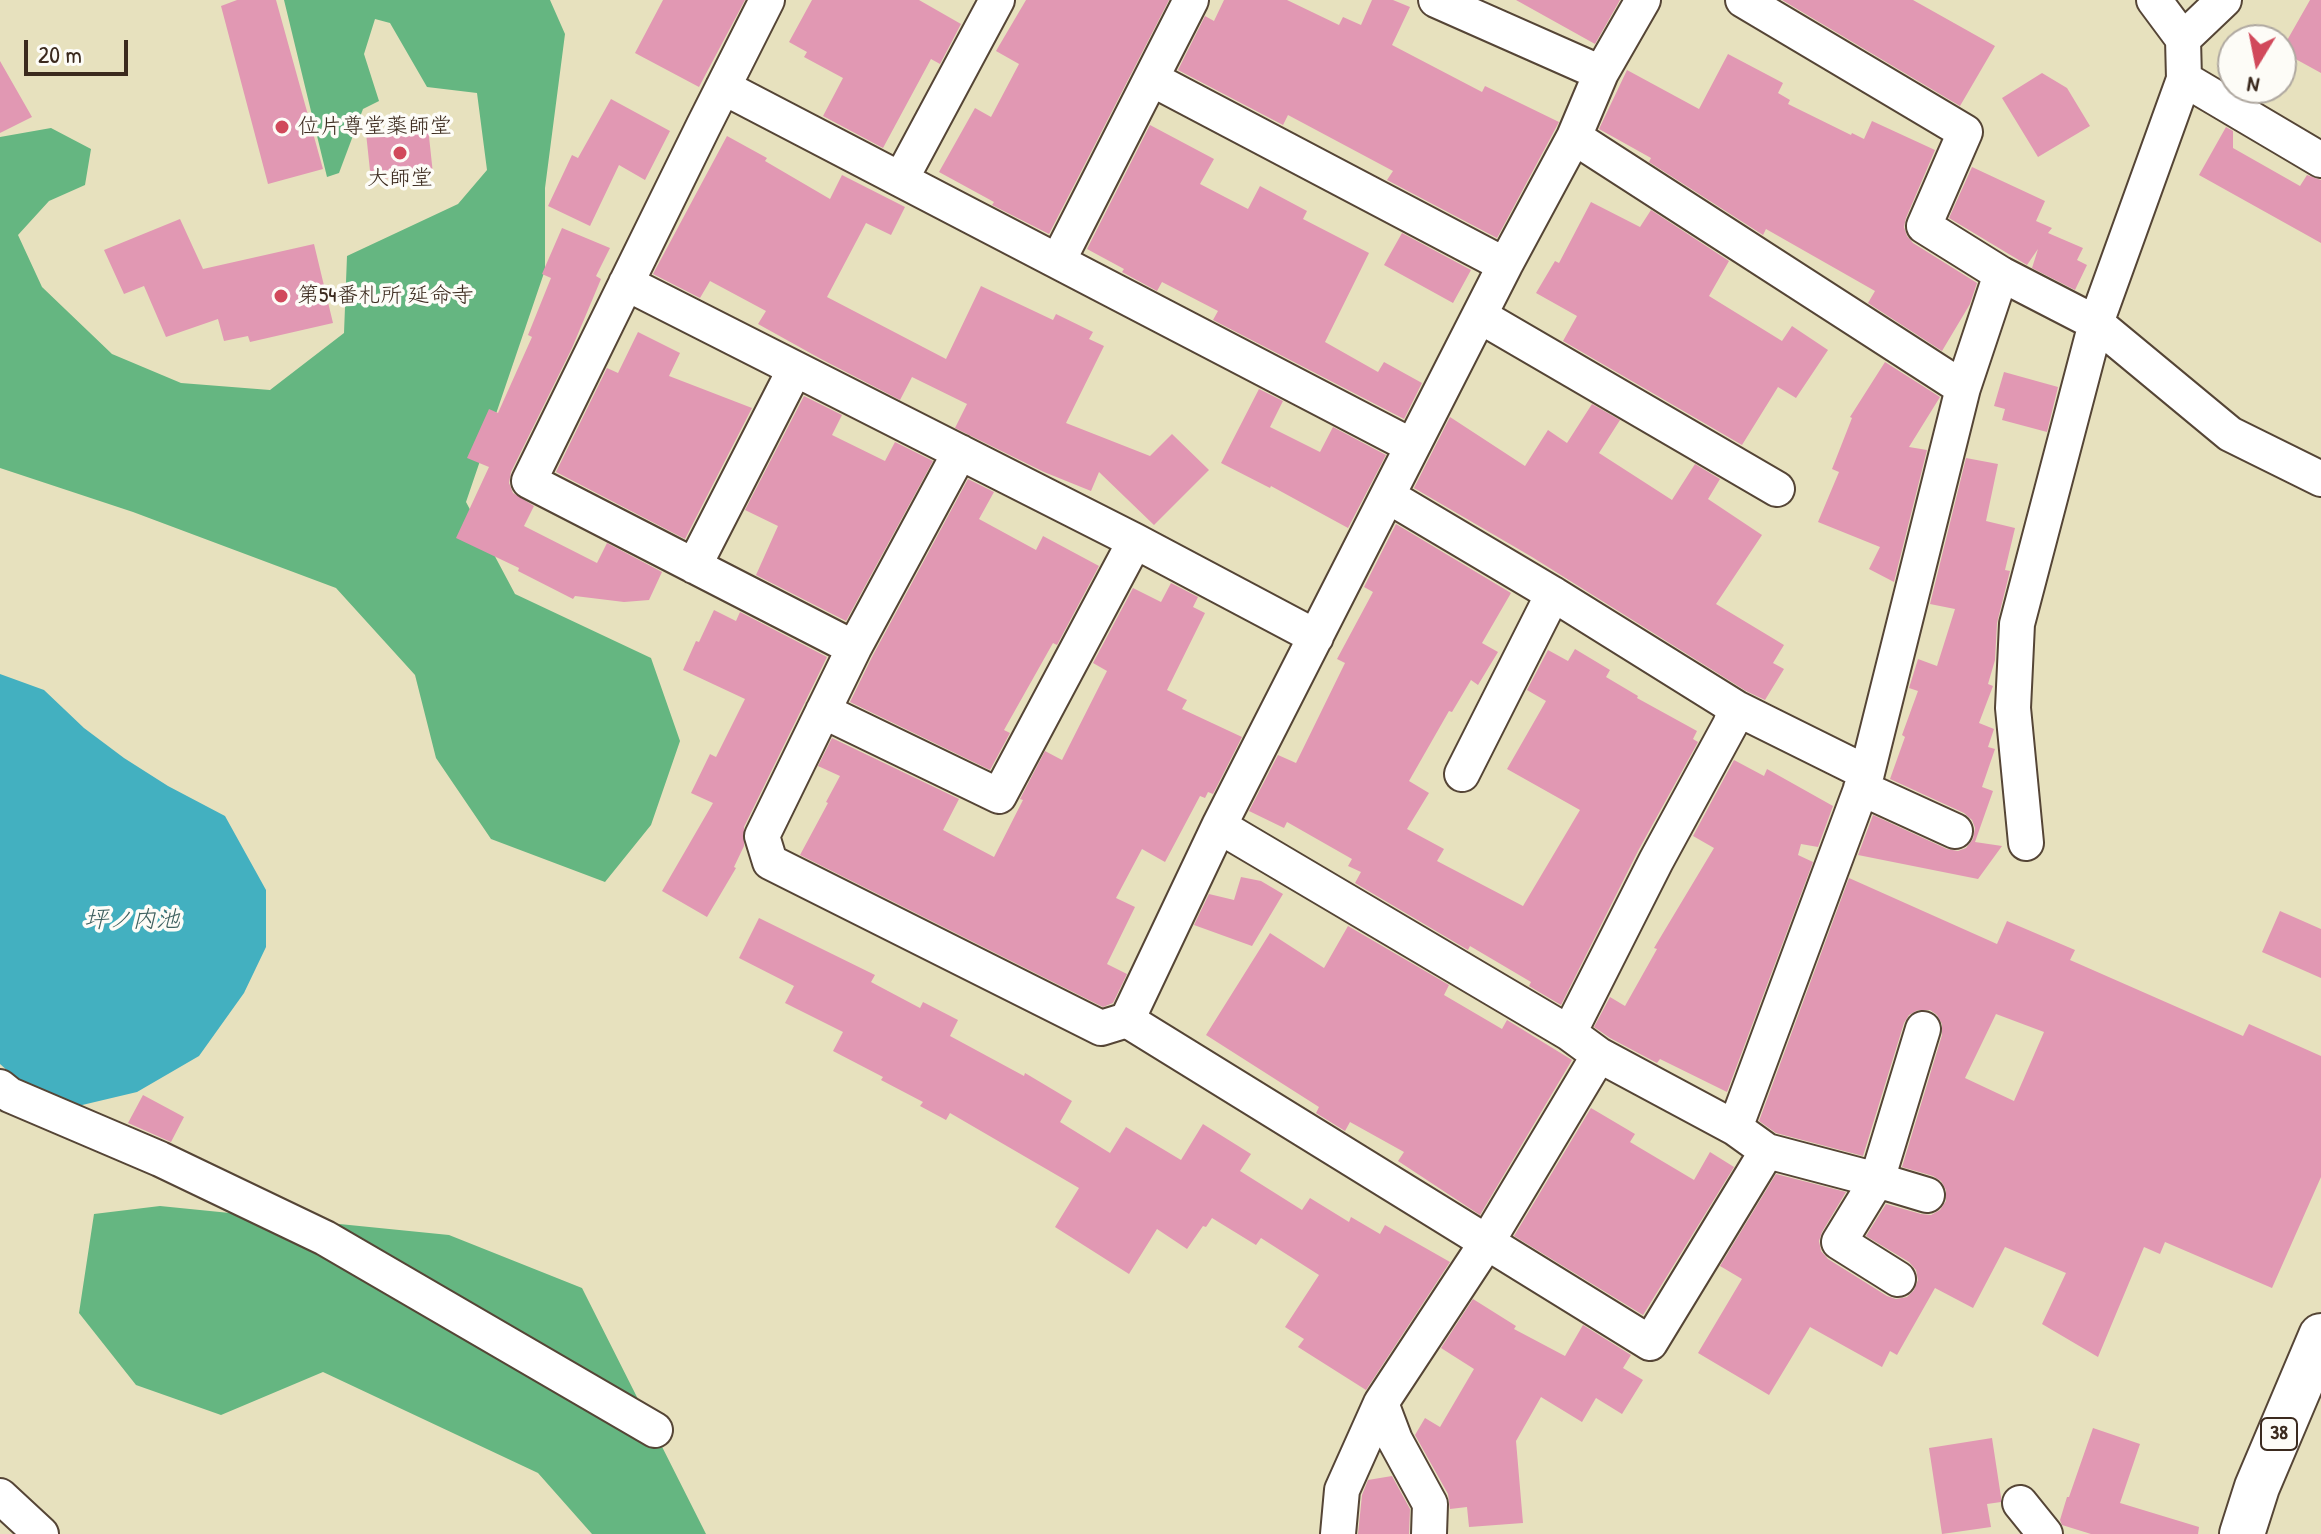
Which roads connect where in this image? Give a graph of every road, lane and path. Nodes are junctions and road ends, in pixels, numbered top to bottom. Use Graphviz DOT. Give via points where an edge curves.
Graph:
graph roads {
  1 [pos="767,0"];
  2 [pos="997,0"];
  3 [pos="1191,0"];
  4 [pos="1436,0"];
  5 [pos="1643,0"];
  6 [pos="1743,0"];
  7 [pos="2154,0"];
  8 [pos="2224,0"];
  9 [pos="2183,39"];
  10 [pos="1601,73"];
  11 [pos="1152,79"];
  12 [pos="2184,79"];
  13 [pos="723,87"];
  14 [pos="1574,137"];
  15 [pos="2321,160"];
  16 [pos="901,179"];
  17 [pos="1058,261"];
  18 [pos="1505,265"];
  19 [pos="2001,274"];
  20 [pos="626,283"];
  21 [pos="1480,316"];
  22 [pos="2096,323"];
  23 [pos="795,369"];
  24 [pos="1963,388"];
  25 [pos="1412,446"];
  26 [pos="960,452"];
  27 [pos="2321,479"];
  28 [pos="1777,489"];
  29 [pos="1388,496"];
  30 [pos="1135,541"];
  31 [pos="694,566"];
  32 [pos="1553,594"];
  33 [pos="1316,637"];
  34 [pos="854,648"];
  35 [pos="1736,708"];
  36 [pos="823,711"];
  37 [pos="1462,774"];
  38 [pos="1864,780"];
  39 [pos="1219,826"];
  40 [pos="1955,831"];
  41 [pos="2026,843"];
  42 [pos="1127,1020"];
  43 [pos="1923,1029"];
  44 [pos="1569,1033"];
  45 [pos="1599,1055"];
  46 [pos="0,1087"];
  47 [pos="1735,1128"];
  48 [pos="1767,1151"];
  49 [pos="1877,1180"];
  50 [pos="1927,1195"];
  51 [pos="1487,1242"];
  52 [pos="1898,1279"];
  53 [pos="2321,1336"];
  54 [pos="1381,1403"];
  55 [pos="655,1430"];
  56 [pos="0,1496"];
  57 [pos="2020,1503"];
  58 [pos="41,1534"];
  59 [pos="1338,1534"];
  60 [pos="1429,1534"];
  61 [pos="2045,1534"];
  62 [pos="2242,1534"];
  1 -- 13 [label="street"];
  2 -- 16 [label="street"];
  3 -- 11 [label="street"];
  4 -- 10 [label="street"];
  5 -- 10 [label="street"];
  6 -- 19 [label="street" via="1965,132 1924,226"];
  7 -- 9 [label="street"];
  8 -- 9 [label="street"];
  9 -- 12 [label="street"];
  10 -- 14 [label="street"];
  11 -- 17 [label="street"];
  11 -- 18 [label="street"];
  12 -- 15 [label="street"];
  12 -- 22 [label="street"];
  13 -- 16 [label="street"];
  13 -- 20 [label="street"];
  14 -- 18 [label="street"];
  14 -- 24 [label="street"];
  16 -- 17 [label="street"];
  17 -- 25 [label="street"];
  18 -- 21 [label="street"];
  19 -- 22 [label="street"];
  19 -- 24 [label="street"];
  20 -- 23 [label="street"];
  20 -- 31 [label="street" via="529,481"];
  21 -- 25 [label="street"];
  21 -- 28 [label="street"];
  22 -- 27 [label="street" via="2230,434"];
  22 -- 41 [label="street" via="2017,624 2013,708"];
  23 -- 26 [label="street"];
  23 -- 31 [label="street"];
  24 -- 38 [label="street"];
  25 -- 29 [label="street"];
  26 -- 30 [label="street"];
  26 -- 34 [label="street"];
  29 -- 32 [label="street"];
  29 -- 33 [label="street"];
  30 -- 33 [label="street"];
  30 -- 36 [label="street" via="999,796"];
  31 -- 34 [label="street"];
  32 -- 35 [label="street"];
  32 -- 37 [label="street"];
  33 -- 39 [label="street"];
  34 -- 36 [label="street"];
  35 -- 38 [label="street"];
  35 -- 44 [label="street"];
  36 -- 42 [label="street" via="762,836 770,862 1101,1028"];
  38 -- 40 [label="street"];
  38 -- 47 [label="street"];
  39 -- 42 [label="street"];
  39 -- 44 [label="street"];
  42 -- 51 [label="street"];
  43 -- 49 [label="street"];
  44 -- 45 [label="street"];
  45 -- 47 [label="street"];
  45 -- 51 [label="street"];
  46 -- 55 [label="street" via="325,1238"];
  47 -- 48 [label="street"];
  48 -- 49 [label="street"];
  48 -- 51 [label="street" via="1650,1343"];
  49 -- 50 [label="street"];
  49 -- 52 [label="street" via="1839,1242"];
  51 -- 54 [label="street"];
  53 -- 62 [label="main road, 38"];
  54 -- 59 [label="street" via="1342,1490"];
  54 -- 60 [label="street" via="1430,1504"];
  56 -- 58 [label="street"];
  57 -- 61 [label="street"];
}
